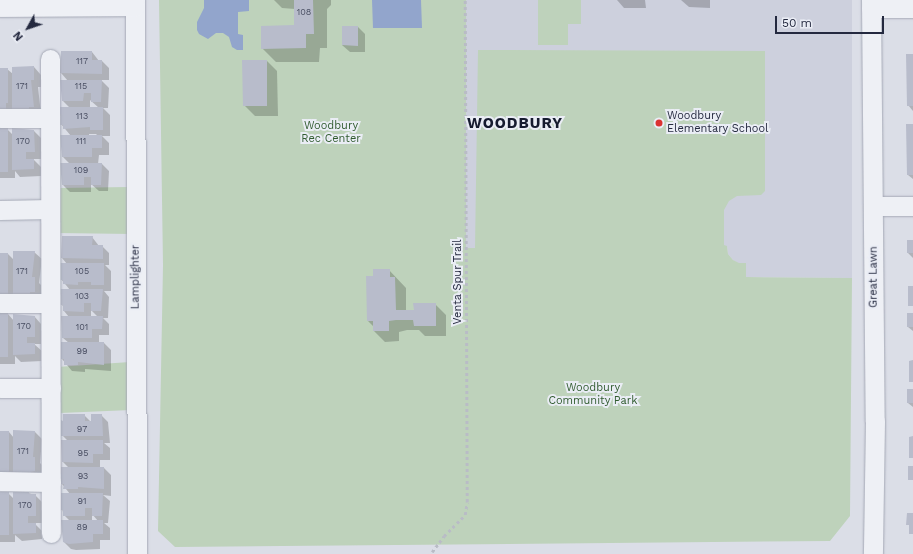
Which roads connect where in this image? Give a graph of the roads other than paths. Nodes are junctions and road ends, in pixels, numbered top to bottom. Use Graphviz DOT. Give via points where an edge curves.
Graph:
graph roads {
  1 [pos="135,3"];
  2 [pos="872,4"];
  3 [pos="0,7"];
  4 [pos="913,8"];
  5 [pos="50,59"];
  6 [pos="0,118"];
  7 [pos="50,118"];
  8 [pos="874,206"];
  9 [pos="913,206"];
  10 [pos="50,209"];
  11 [pos="0,210"];
  12 [pos="0,303"];
  13 [pos="50,303"];
  14 [pos="0,388"];
  15 [pos="50,388"];
  16 [pos="0,481"];
  17 [pos="51,482"];
  18 [pos="51,533"];
  19 [pos="137,554"];
  20 [pos="873,554"];
  1 -- 3 [label="street"];
  1 -- 19 [label="street, Lamplighter"];
  2 -- 4 [label="street"];
  2 -- 8 [label="street, Great Lawn"];
  5 -- 7 [label="street"];
  6 -- 7 [label="street"];
  7 -- 10 [label="street"];
  8 -- 9 [label="street"];
  8 -- 20 [label="street, Great Lawn"];
  10 -- 11 [label="street"];
  10 -- 13 [label="street"];
  12 -- 13 [label="street"];
  13 -- 15 [label="street"];
  14 -- 15 [label="street"];
  15 -- 17 [label="street"];
  16 -- 17 [label="street"];
  17 -- 18 [label="street"];
}
